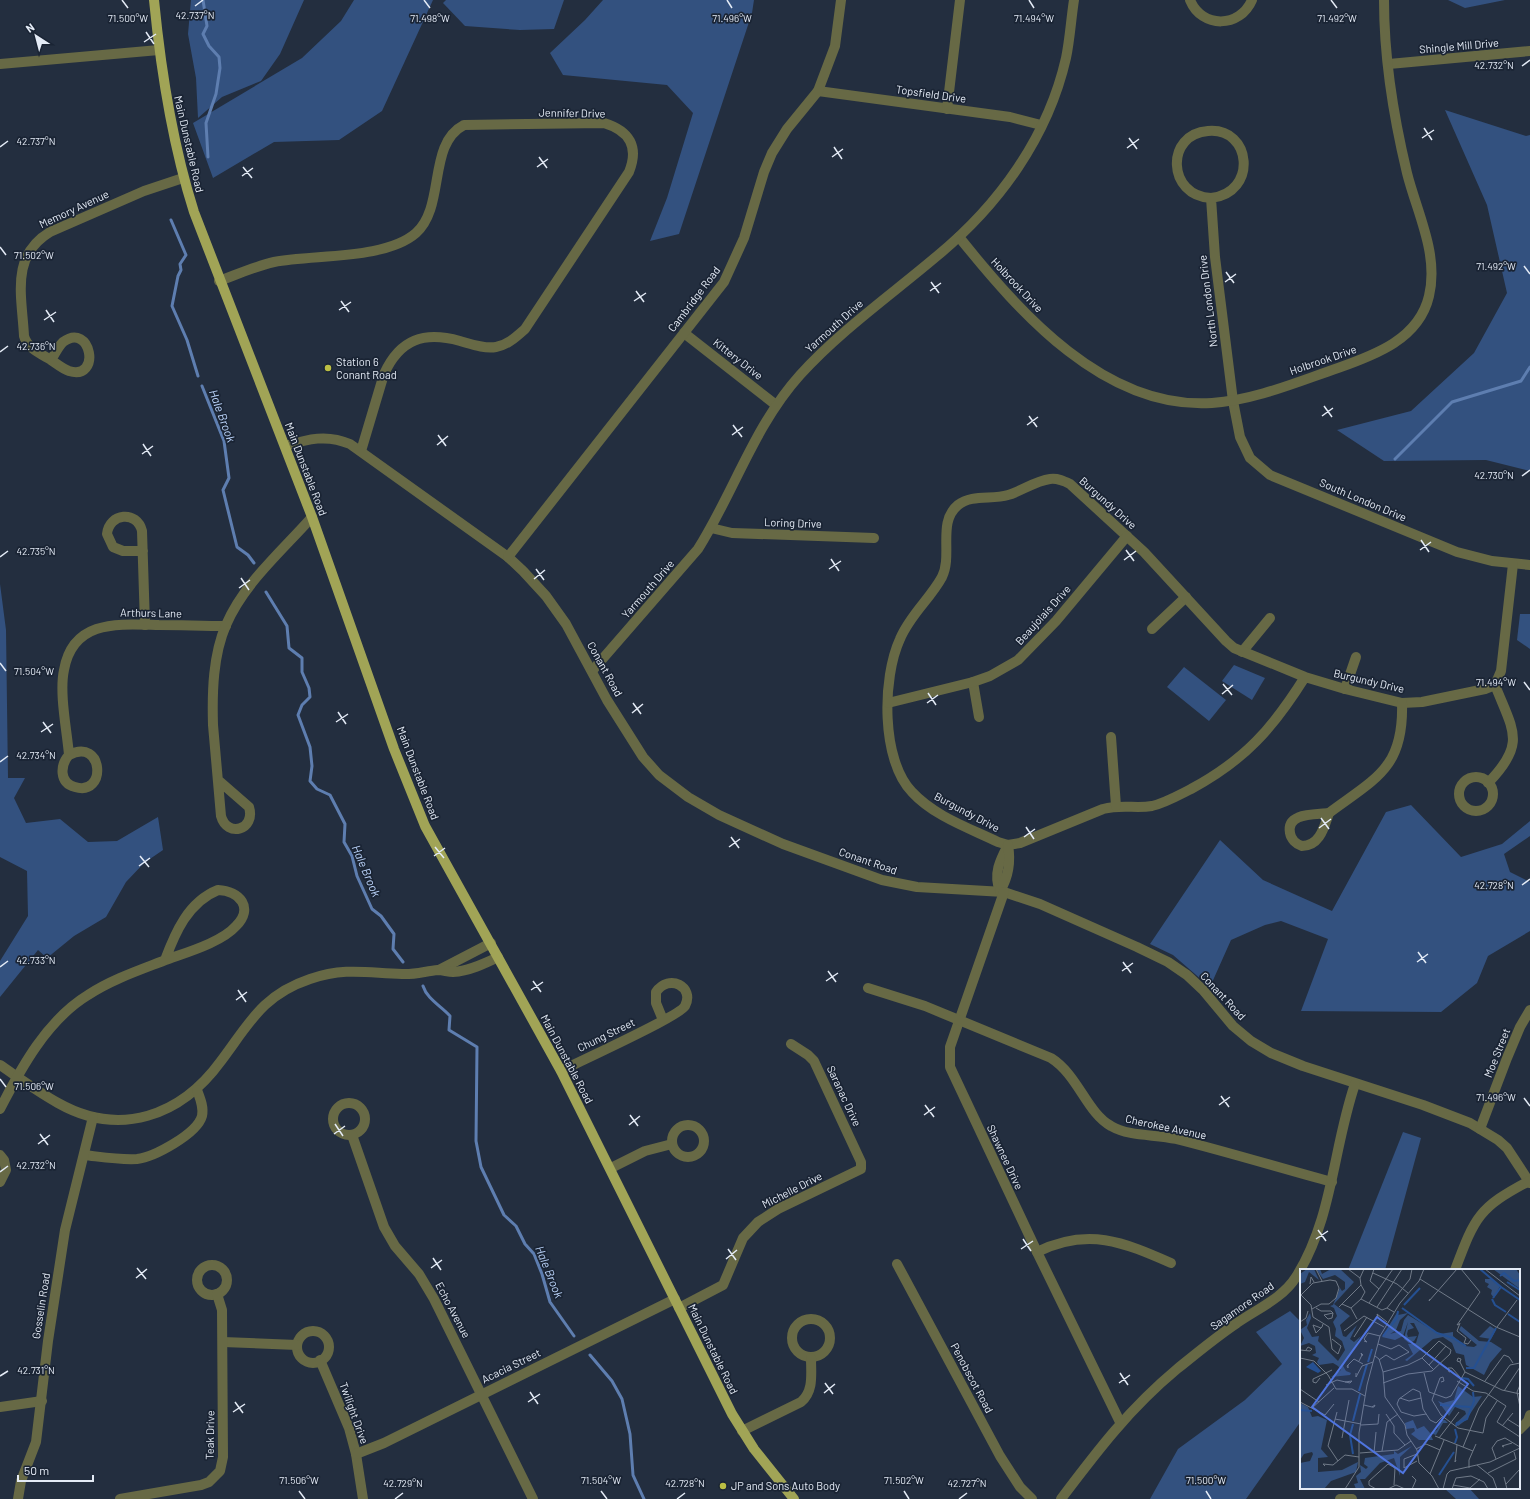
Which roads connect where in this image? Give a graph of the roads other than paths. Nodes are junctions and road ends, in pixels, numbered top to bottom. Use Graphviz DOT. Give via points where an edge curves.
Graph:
graph roads {
  1 [pos="154,0"];
  2 [pos="841,0"];
  3 [pos="960,0"];
  4 [pos="1074,0"];
  5 [pos="1190,0"];
  6 [pos="1252,0"];
  7 [pos="1384,0"];
  8 [pos="159,50"];
  9 [pos="1530,51"];
  10 [pos="0,64"];
  11 [pos="1389,64"];
  12 [pos="818,91"];
  13 [pos="947,109"];
  14 [pos="1041,126"];
  15 [pos="183,178"];
  16 [pos="1211,198"];
  17 [pos="959,237"];
  18 [pos="220,280"];
  19 [pos="684,333"];
  20 [pos="51,360"];
  21 [pos="1233,401"];
  22 [pos="776,405"];
  23 [pos="285,446"];
  24 [pos="361,451"];
  25 [pos="312,517"];
  26 [pos="711,528"];
  27 [pos="1127,536"];
  28 [pos="874,538"];
  29 [pos="143,551"];
  30 [pos="508,557"];
  31 [pos="1513,564"];
  32 [pos="1530,565"];
  33 [pos="1186,597"];
  34 [pos="1270,618"];
  35 [pos="145,625"];
  36 [pos="226,626"];
  37 [pos="1152,629"];
  38 [pos="1242,652"];
  39 [pos="1356,657"];
  40 [pos="592,671"];
  41 [pos="1305,677"];
  42 [pos="973,682"];
  43 [pos="1495,685"];
  44 [pos="1345,689"];
  45 [pos="888,703"];
  46 [pos="1402,703"];
  47 [pos="979,717"];
  48 [pos="1112,737"];
  49 [pos="69,755"];
  50 [pos="218,780"];
  51 [pos="1488,783"];
  52 [pos="1116,806"];
  53 [pos="1329,813"];
  54 [pos="1008,844"];
  55 [pos="1002,891"];
  56 [pos="490,943"];
  57 [pos="498,957"];
  58 [pos="165,960"];
  59 [pos="439,970"];
  60 [pos="868,988"];
  61 [pos="1530,1010"];
  62 [pos="958,1019"];
  63 [pos="662,1020"];
  64 [pos="791,1044"];
  65 [pos="0,1065"];
  66 [pos="561,1071"];
  67 [pos="18,1077"];
  68 [pos="1355,1084"];
  69 [pos="197,1090"];
  70 [pos="0,1109"];
  71 [pos="93,1117"];
  72 [pos="1480,1129"];
  73 [pos="352,1135"];
  74 [pos="672,1144"];
  75 [pos="84,1155"];
  76 [pos="0,1156"];
  77 [pos="611,1168"];
  78 [pos="861,1169"];
  79 [pos="0,1182"];
  80 [pos="1332,1182"];
  81 [pos="1529,1182"];
  82 [pos="1037,1252"];
  83 [pos="1171,1263"];
  84 [pos="897,1264"];
  85 [pos="1455,1269"];
  86 [pos="217,1294"];
  87 [pos="677,1304"];
  88 [pos="222,1342"];
  89 [pos="297,1345"];
  90 [pos="811,1358"];
  91 [pos="320,1360"];
  92 [pos="482,1394"];
  93 [pos="42,1401"];
  94 [pos="0,1407"];
  95 [pos="1530,1414"];
  96 [pos="1120,1422"];
  97 [pos="1520,1429"];
  98 [pos="742,1431"];
  99 [pos="356,1454"];
  100 [pos="18,1499"];
  101 [pos="120,1499"];
  102 [pos="363,1499"];
  103 [pos="533,1499"];
  104 [pos="794,1499"];
  105 [pos="1032,1499"];
  106 [pos="1061,1499"];
  107 [pos="1340,1499"];
  108 [pos="1352,1499"];
  1 -- 8 [label="main road, Main Dunstable Road"];
  2 -- 12 [label="street, Cambridge Road" via="834,46"];
  3 -- 13 [label="street"];
  4 -- 14 [label="street, Yarmouth Drive" via="1066,58 1052,103"];
  5 -- 6 [label="street" via="1202,17 1224,22 1239,16"];
  7 -- 11 [label="street, Holbrook Drive"];
  8 -- 10 [label="street"];
  8 -- 15 [label="main road, Main Dunstable Road"];
  9 -- 11 [label="street, Shingle Mill Drive"];
  11 -- 21 [label="street, Holbrook Drive" via="1402,146 1431,258 1433,275 1429,298 1418,319 1403,337 1385,351"];
  12 -- 13 [label="street, Topsfield Drive"];
  12 -- 19 [label="street, Cambridge Road" via="786,129 772,153 732,268"];
  13 -- 14 [label="street, Topsfield Drive" via="1010,118"];
  14 -- 17 [label="street, Yarmouth Drive" via="1029,150 1001,192"];
  15 -- 18 [label="main road, Main Dunstable Road"];
  15 -- 20 [label="street, Memory Avenue" via="144,191 50,232 38,240 28,252 22,266 21,280 24,336 31,347"];
  16 -- 16 [label="street" via="1194,194 1185,187 1176,166 1178,154 1187,140 1197,133 1209,131 1220,132 1233,140 1240,148 1244,163 1243,174 1235,187 1222,196"];
  16 -- 21 [label="street, North London Drive" via="1215,257"];
  17 -- 21 [label="street, Holbrook Drive" via="1015,302 1050,336 1087,365 1128,387 1169,401 1200,404"];
  17 -- 22 [label="street, Yarmouth Drive" via="842,333 804,371"];
  18 -- 23 [label="main road, Main Dunstable Road"];
  18 -- 24 [label="street, Jennifer Drive" via="274,262 386,248 409,238 428,214 450,135 464,125 604,123 627,136 634,153 629,172 525,329 505,344 496,347 485,347 442,337 423,337 405,345 389,363 384,374"];
  19 -- 22 [label="street, Kittery Drive"];
  19 -- 30 [label="street, Cambridge Road"];
  21 -- 31 [label="street, South London Drive" via="1240,437 1246,451 1256,465 1270,475 1456,552 1479,559"];
  22 -- 26 [label="street, Yarmouth Drive" via="749,451"];
  23 -- 24 [label="street, Conant Road" via="306,439 328,437"];
  23 -- 25 [label="main road, Main Dunstable Road"];
  24 -- 30 [label="street, Conant Road"];
  25 -- 36 [label="street" via="237,604"];
  25 -- 56 [label="main road, Main Dunstable Road" via="410,792 442,857"];
  26 -- 28 [label="street, Loring Drive" via="732,533"];
  26 -- 40 [label="street, Yarmouth Drive" via="684,567"];
  27 -- 33 [label="street, Burgundy Drive"];
  27 -- 42 [label="street, Beaujolais Drive" via="1028,651 1005,668"];
  27 -- 45 [label="street, Burgundy Drive" via="1070,484 1061,480 1044,480 1007,496 981,497 959,505 949,517 947,560 943,574 909,620 896,649 890,670"];
  29 -- 35 [label="street"];
  30 -- 40 [label="street, Conant Road" via="523,570 550,602 566,624"];
  31 -- 32 [label="street, South London Drive"];
  31 -- 43 [label="street" via="1504,656"];
  33 -- 37 [label="street"];
  33 -- 38 [label="street, Burgundy Drive" via="1226,641"];
  34 -- 38 [label="street"];
  35 -- 36 [label="street, Arthurs Lane"];
  35 -- 49 [label="street, Arthurs Lane" via="118,624 96,628 74,645 64,670 63,685"];
  36 -- 50 [label="street" via="218,657 213,701"];
  38 -- 41 [label="street, Burgundy Drive"];
  39 -- 44 [label="street"];
  40 -- 55 [label="street, Conant Road" via="607,700 650,767 688,797 719,815 783,844 882,880 917,887"];
  41 -- 44 [label="street, Burgundy Drive"];
  41 -- 52 [label="street, Burgundy Drive" via="1272,726 1234,762 1198,785 1163,802 1144,807"];
  42 -- 45 [label="street, Beaujolais Drive"];
  42 -- 47 [label="street"];
  43 -- 46 [label="street, Burgundy Drive" via="1453,696"];
  43 -- 51 [label="street" via="1508,715 1513,744 1507,762"];
  44 -- 46 [label="street, Burgundy Drive"];
  45 -- 54 [label="street, Burgundy Drive" via="895,761 912,793 948,818 998,842"];
  46 -- 53 [label="street" via="1401,731 1395,754 1389,764 1376,778"];
  48 -- 52 [label="street"];
  50 -- 50 [label="street" via="222,821 228,827 242,828 250,817 249,807"];
  52 -- 54 [label="street, Burgundy Drive" via="1028,841"];
  54 -- 55 [label="street, Burgundy Drive" via="1010,859"];
  55 -- 62 [label="street, Shawnee Drive"];
  55 -- 68 [label="street, Conant Road" via="1040,904 1168,962 1203,990 1233,1026 1251,1041 1271,1053"];
  56 -- 57 [label="main road, Main Dunstable Road"];
  56 -- 59 [label="street"];
  57 -- 59 [label="street" via="479,967 464,971"];
  57 -- 66 [label="main road, Main Dunstable Road"];
  58 -- 58 [label="street" via="179,925 202,900 218,890 234,893 240,898 244,912 236,926 210,942"];
  58 -- 67 [label="street" via="112,981 75,1004 38,1045"];
  59 -- 69 [label="street" via="402,974 348,971 296,984 260,1008"];
  60 -- 62 [label="street, Cherokee Avenue"];
  61 -- 72 [label="street, Moe Street" via="1512,1046"];
  62 -- 80 [label="street, Cherokee Avenue" via="1059,1063 1098,1114 1111,1126 1128,1132 1176,1139"];
  62 -- 82 [label="street, Shawnee Drive" via="950,1047 949,1061 952,1073"];
  63 -- 66 [label="street, Chung Street"];
  64 -- 78 [label="street, Saranac Drive" via="814,1061 861,1162"];
  65 -- 67 [label="street"];
  66 -- 77 [label="main road, Main Dunstable Road"];
  67 -- 70 [label="street"];
  67 -- 71 [label="street" via="58,1104"];
  68 -- 72 [label="street, Conant Road" via="1423,1105"];
  68 -- 80 [label="street, Sagamore Road" via="1345,1116"];
  69 -- 71 [label="street" via="174,1106 143,1118"];
  69 -- 75 [label="street" via="202,1104 199,1124 165,1149 137,1159"];
  71 -- 75 [label="street, Gosselin Road"];
  72 -- 81 [label="street, Conant Road" via="1507,1148"];
  73 -- 92 [label="street, Echo Avenue" via="384,1227 434,1299"];
  74 -- 77 [label="street" via="653,1148"];
  75 -- 93 [label="street, Gosselin Road" via="65,1230 48,1341"];
  76 -- 79 [label="street" via="4,1160 6,1170"];
  77 -- 87 [label="main road, Main Dunstable Road"];
  78 -- 87 [label="street, Michelle Drive" via="778,1209 758,1222 743,1238 723,1285"];
  80 -- 96 [label="street, Sagamore Road" via="1312,1247 1290,1285 1198,1352"];
  81 -- 85 [label="street" via="1493,1202 1483,1211 1468,1236"];
  82 -- 83 [label="street" via="1062,1241 1094,1238 1129,1245"];
  82 -- 96 [label="street, Shawnee Drive"];
  84 -- 105 [label="street, Penobscot Road" via="1000,1456 1020,1487"];
  86 -- 88 [label="street, Teak Drive" via="221,1304"];
  87 -- 92 [label="street, Acacia Street"];
  87 -- 98 [label="main road, Main Dunstable Road"];
  88 -- 89 [label="street"];
  88 -- 101 [label="street, Teak Drive" via="223,1451 220,1471 209,1482"];
  89 -- 91 [label="street" via="298,1352 304,1360"];
  89 -- 91 [label="street" via="306,1333 314,1331 321,1334 327,1340 328,1347 326,1355"];
  90 -- 98 [label="street" via="811,1380 807,1396 801,1402"];
  91 -- 99 [label="street, Twilight Drive" via="349,1428"];
  92 -- 99 [label="street, Acacia Street" via="384,1443"];
  92 -- 103 [label="street, Echo Avenue"];
  93 -- 94 [label="street"];
  93 -- 100 [label="street, Gosselin Road" via="36,1442 21,1481"];
  95 -- 97 [label="street" via="1528,1421"];
  96 -- 106 [label="street, Sagamore Road"];
  98 -- 104 [label="main road, Main Dunstable Road"];
  99 -- 102 [label="street, Twilight Drive"];
  107 -- 108 [label="street"];
}
